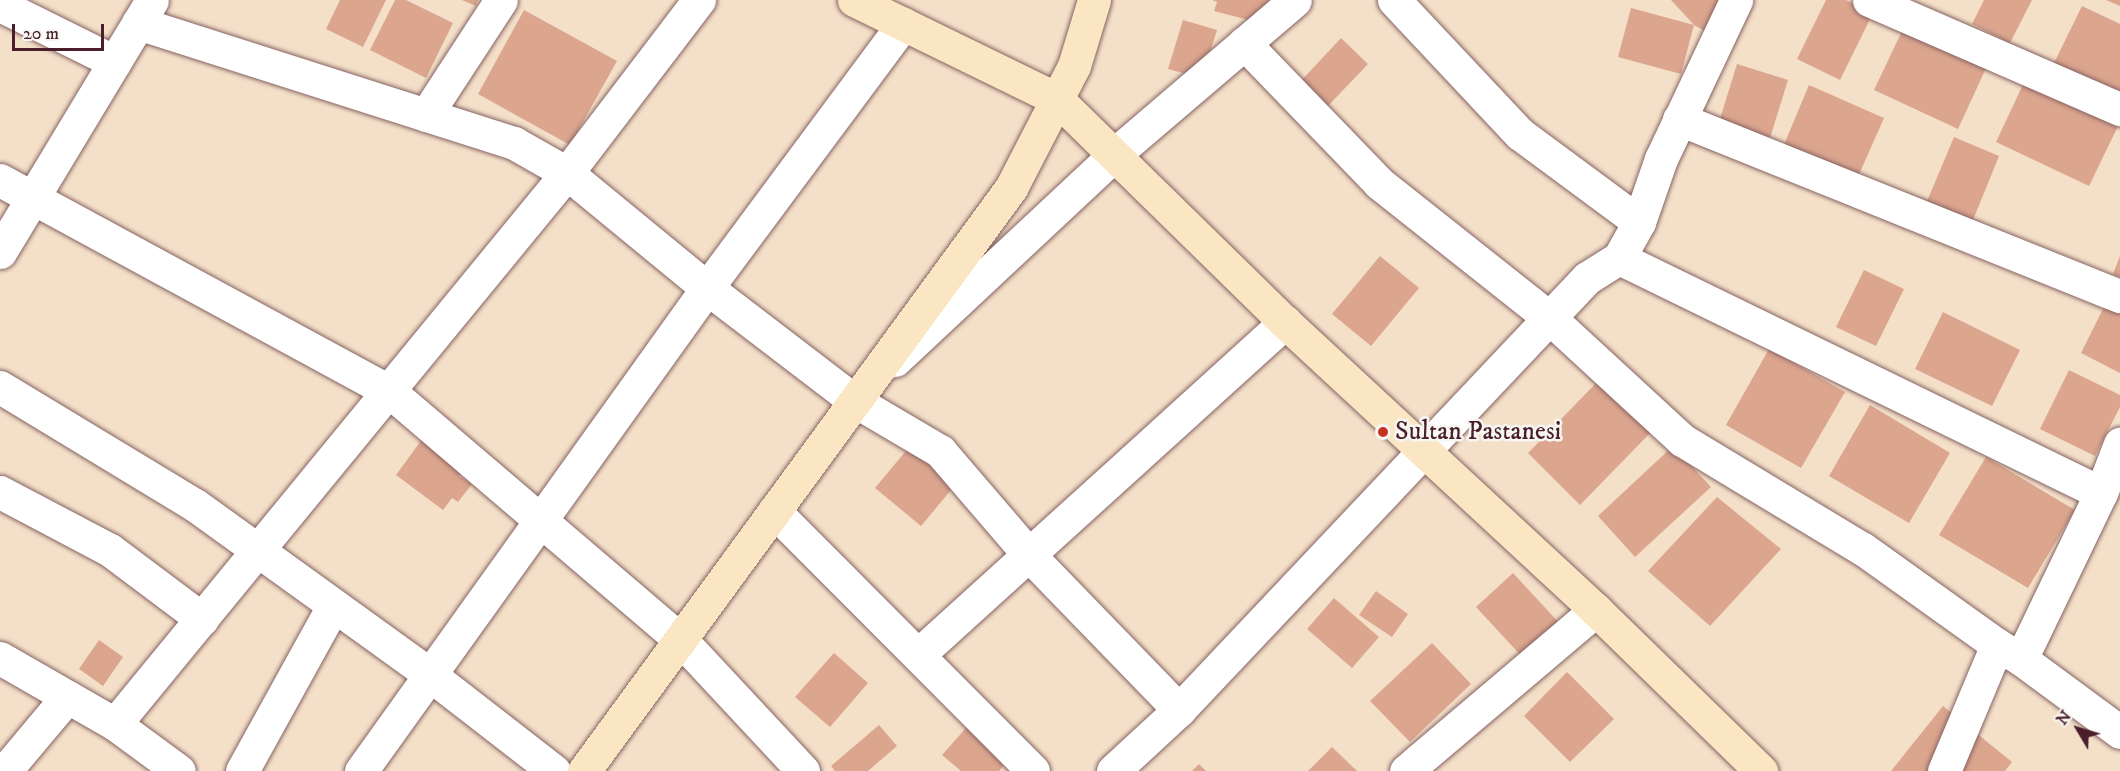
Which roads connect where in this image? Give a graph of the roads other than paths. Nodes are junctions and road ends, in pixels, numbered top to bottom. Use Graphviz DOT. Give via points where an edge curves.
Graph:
graph roads {
  1 [pos="501,0"];
  2 [pos="699,0"];
  3 [pos="854,0"];
  4 [pos="1094,0"];
  5 [pos="1295,0"];
  6 [pos="1394,0"];
  7 [pos="1736,0"];
  8 [pos="1869,0"];
  9 [pos="0,4"];
  10 [pos="145,11"];
  11 [pos="903,24"];
  12 [pos="1244,43"];
  13 [pos="115,62"];
  14 [pos="1057,99"];
  15 [pos="2120,109"];
  16 [pos="426,115"];
  17 [pos="1679,119"];
  18 [pos="1116,153"];
  19 [pos="567,173"];
  20 [pos="0,180"];
  21 [pos="32,198"];
  22 [pos="1639,222"];
  23 [pos="0,252"];
  24 [pos="1620,258"];
  25 [pos="707,288"];
  26 [pos="2120,296"];
  27 [pos="1552,320"];
  28 [pos="1285,322"];
  29 [pos="0,387"];
  30 [pos="388,391"];
  31 [pos="860,394"];
  32 [pos="2120,444"];
  33 [pos="1424,453"];
  34 [pos="0,492"];
  35 [pos="2101,492"];
  36 [pos="774,511"];
  37 [pos="541,518"];
  38 [pos="256,552"];
  39 [pos="1029,555"];
  40 [pos="333,606"];
  41 [pos="1596,610"];
  42 [pos="202,619"];
  43 [pos="681,640"];
  44 [pos="2009,652"];
  45 [pos="918,655"];
  46 [pos="0,658"];
  47 [pos="429,674"];
  48 [pos="68,697"];
  49 [pos="1179,710"];
  50 [pos="115,724"];
  51 [pos="2120,732"];
  52 [pos="1747,767"];
  53 [pos="589,769"];
  54 [pos="5,771"];
  55 [pos="179,771"];
  56 [pos="242,771"];
  57 [pos="361,771"];
  58 [pos="554,771"];
  59 [pos="803,771"];
  60 [pos="1034,771"];
  61 [pos="1113,771"];
  62 [pos="1407,771"];
  63 [pos="1944,771"];
  1 -- 16 [label="street"];
  2 -- 19 [label="street"];
  3 -- 11 [label="street"];
  4 -- 14 [label="street" via="1074,66"];
  5 -- 12 [label="street"];
  6 -- 22 [label="street" via="1520,134"];
  7 -- 17 [label="street"];
  8 -- 15 [label="street"];
  9 -- 13 [label="street"];
  10 -- 13 [label="street"];
  10 -- 16 [label="street"];
  11 -- 14 [label="street"];
  11 -- 25 [label="street"];
  12 -- 18 [label="street"];
  12 -- 27 [label="street" via="1379,183"];
  13 -- 21 [label="street"];
  14 -- 18 [label="street"];
  14 -- 31 [label="street" via="1011,188"];
  16 -- 19 [label="street" via="514,143"];
  17 -- 22 [label="street"];
  17 -- 26 [label="street"];
  18 -- 28 [label="street"];
  18 -- 31 [label="street"];
  19 -- 25 [label="street"];
  19 -- 30 [label="street"];
  20 -- 21 [label="street"];
  21 -- 23 [label="street"];
  21 -- 30 [label="street"];
  22 -- 24 [label="street"];
  24 -- 27 [label="street" via="1587,278"];
  24 -- 35 [label="street"];
  25 -- 31 [label="street"];
  25 -- 37 [label="street"];
  27 -- 33 [label="street"];
  27 -- 44 [label="street" via="1682,440 1863,549"];
  28 -- 33 [label="street"];
  28 -- 39 [label="street"];
  29 -- 38 [label="street" via="195,505"];
  30 -- 37 [label="street"];
  30 -- 38 [label="street"];
  31 -- 36 [label="street"];
  31 -- 39 [label="street" via="940,451"];
  32 -- 35 [label="street"];
  33 -- 41 [label="street"];
  33 -- 49 [label="street"];
  34 -- 42 [label="street" via="110,550"];
  35 -- 44 [label="street"];
  36 -- 43 [label="street"];
  36 -- 45 [label="street"];
  37 -- 43 [label="street"];
  37 -- 47 [label="street"];
  38 -- 40 [label="street"];
  38 -- 42 [label="street"];
  39 -- 45 [label="street"];
  39 -- 49 [label="street"];
  40 -- 47 [label="street"];
  40 -- 56 [label="street"];
  41 -- 52 [label="street"];
  41 -- 62 [label="street"];
  42 -- 50 [label="street"];
  43 -- 53 [label="street"];
  43 -- 59 [label="street"];
  44 -- 51 [label="street"];
  44 -- 63 [label="street"];
  45 -- 60 [label="street"];
  46 -- 48 [label="street"];
  47 -- 57 [label="street"];
  47 -- 58 [label="street"];
  48 -- 50 [label="street"];
  48 -- 54 [label="street"];
  49 -- 61 [label="street"];
  50 -- 55 [label="street"];
}
